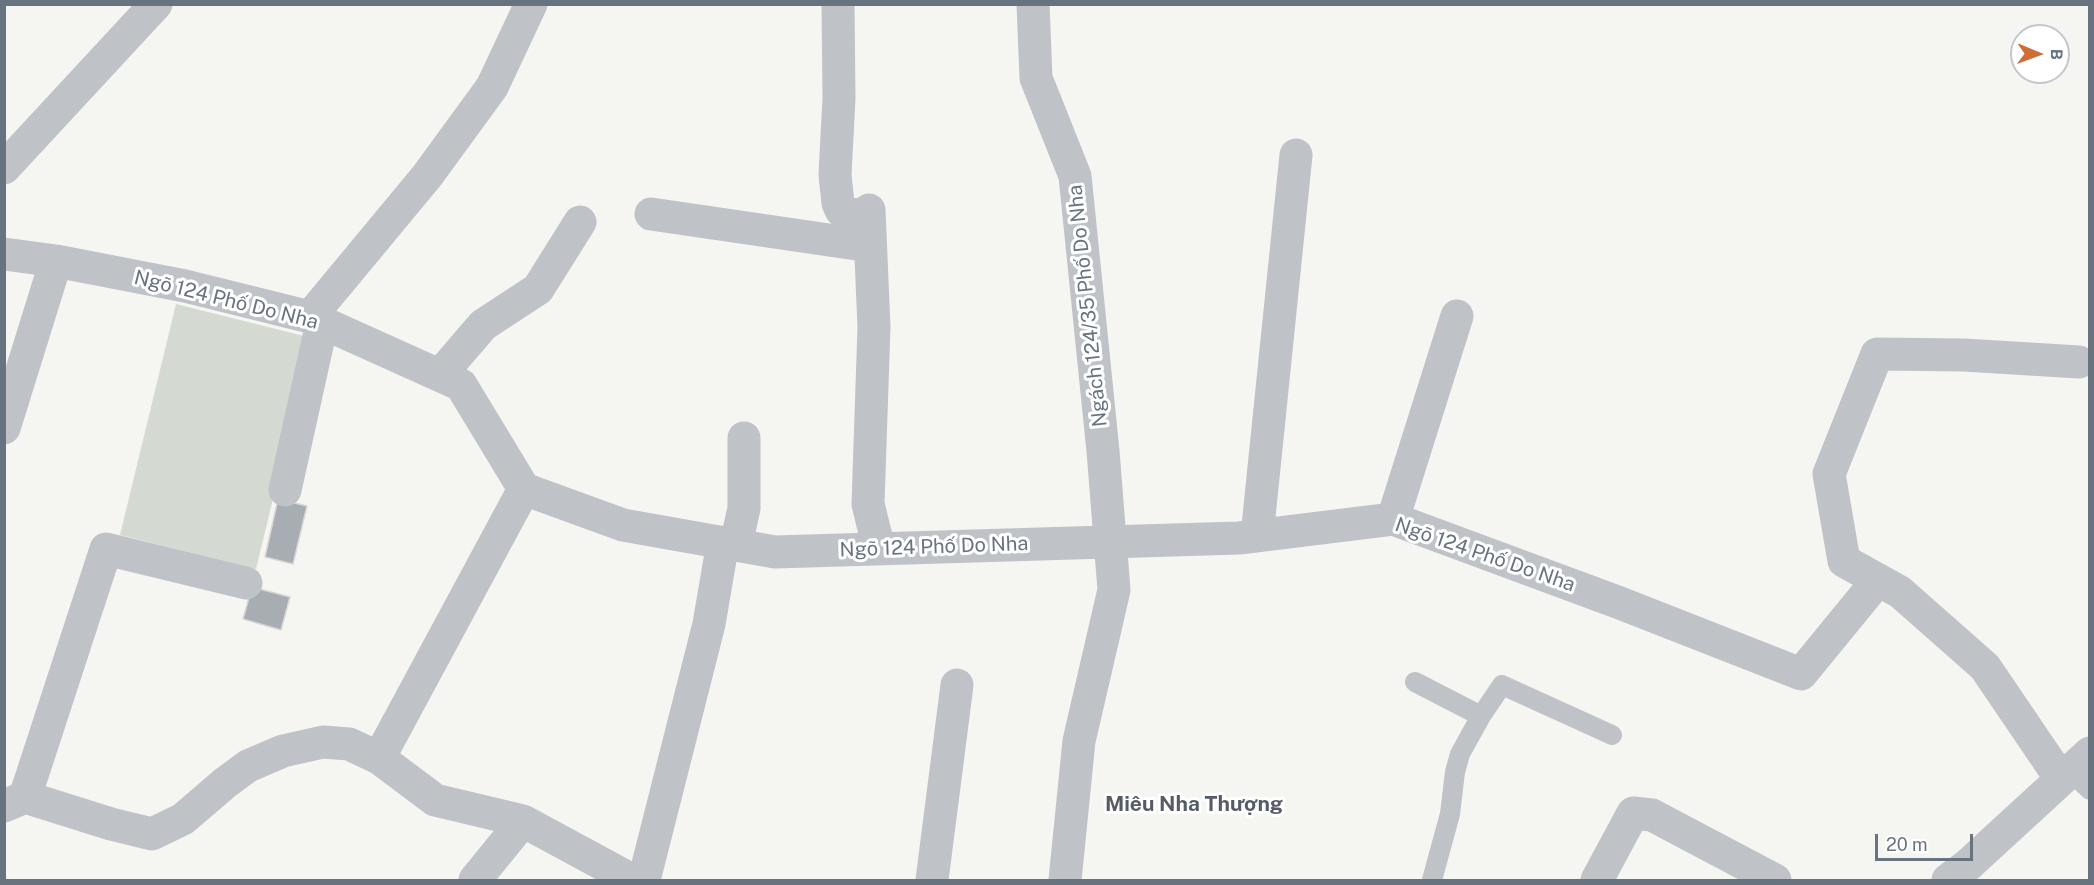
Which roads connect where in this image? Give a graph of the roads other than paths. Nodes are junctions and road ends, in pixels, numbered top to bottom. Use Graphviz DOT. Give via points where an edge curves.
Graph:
graph roads {
  1 [pos="156,4"];
  2 [pos="531,4"];
  3 [pos="838,4"];
  4 [pos="1033,4"];
  5 [pos="1296,155"];
  6 [pos="4,168"];
  7 [pos="651,214"];
  8 [pos="580,222"];
  9 [pos="870,223"];
  10 [pos="4,254"];
  11 [pos="56,261"];
  12 [pos="1458,316"];
  13 [pos="316,320"];
  14 [pos="2079,362"];
  15 [pos="441,374"];
  16 [pos="4,428"];
  17 [pos="744,438"];
  18 [pos="524,489"];
  19 [pos="285,490"];
  20 [pos="1394,519"];
  21 [pos="1257,536"];
  22 [pos="1110,543"];
  23 [pos="730,544"];
  24 [pos="879,549"];
  25 [pos="1878,580"];
  26 [pos="246,583"];
  27 [pos="1415,682"];
  28 [pos="957,685"];
  29 [pos="1481,716"];
  30 [pos="1612,735"];
  31 [pos="378,758"];
  32 [pos="2078,773"];
  33 [pos="15,801"];
  34 [pos="523,821"];
  35 [pos="476,880"];
  36 [pos="632,880"];
  37 [pos="644,880"];
  38 [pos="932,880"];
  39 [pos="1065,880"];
  40 [pos="1432,880"];
  41 [pos="1597,880"];
  42 [pos="1775,880"];
  43 [pos="1948,880"];
  1 -- 6 [label="street"];
  2 -- 13 [label="street" via="492,87"];
  3 -- 9 [label="street" via="838,203 846,214"];
  4 -- 22 [label="street, Ngách 124/35 Phố Do Nha" via="1036,78 1075,176"];
  5 -- 21 [label="street"];
  7 -- 9 [label="street"];
  8 -- 15 [label="street" via="538,289 483,325"];
  9 -- 24 [label="street" via="874,327 868,504"];
  10 -- 11 [label="street, Ngõ 124 Phố Do Nha"];
  11 -- 13 [label="street, Ngõ 124 Phố Do Nha" via="185,286"];
  11 -- 16 [label="street"];
  12 -- 20 [label="street"];
  13 -- 15 [label="street, Ngõ 124 Phố Do Nha"];
  13 -- 19 [label="street"];
  14 -- 25 [label="street" via="1877,354 1829,474 1844,561"];
  15 -- 18 [label="street, Ngõ 124 Phố Do Nha" via="461,385"];
  17 -- 23 [label="street" via="744,508"];
  18 -- 23 [label="street, Ngõ 124 Phố Do Nha" via="623,525"];
  18 -- 31 [label="street"];
  20 -- 21 [label="street, Ngõ 124 Phố Do Nha"];
  20 -- 25 [label="street, Ngõ 124 Phố Do Nha" via="1802,674"];
  21 -- 22 [label="street, Ngõ 124 Phố Do Nha"];
  22 -- 24 [label="street, Ngõ 124 Phố Do Nha"];
  22 -- 39 [label="street, Ngách 124/35 Phố Do Nha" via="1114,590 1079,741"];
  23 -- 24 [label="street, Ngõ 124 Phố Do Nha" via="775,552"];
  23 -- 37 [label="street"];
  25 -- 32 [label="street" via="1900,592 1985,667"];
  26 -- 33 [label="street" via="106,549"];
  27 -- 29 [label="lane"];
  28 -- 38 [label="street"];
  29 -- 30 [label="lane" via="1502,685"];
  29 -- 40 [label="lane" via="1460,754 1450,814"];
  31 -- 33 [label="street" via="349,744 323,742 283,751 248,766 183,819 152,834"];
  31 -- 34 [label="street" via="435,800"];
  32 -- 43 [label="street"];
  34 -- 35 [label="street"];
  34 -- 36 [label="street"];
  41 -- 42 [label="street" via="1633,813 1652,815"];
}
